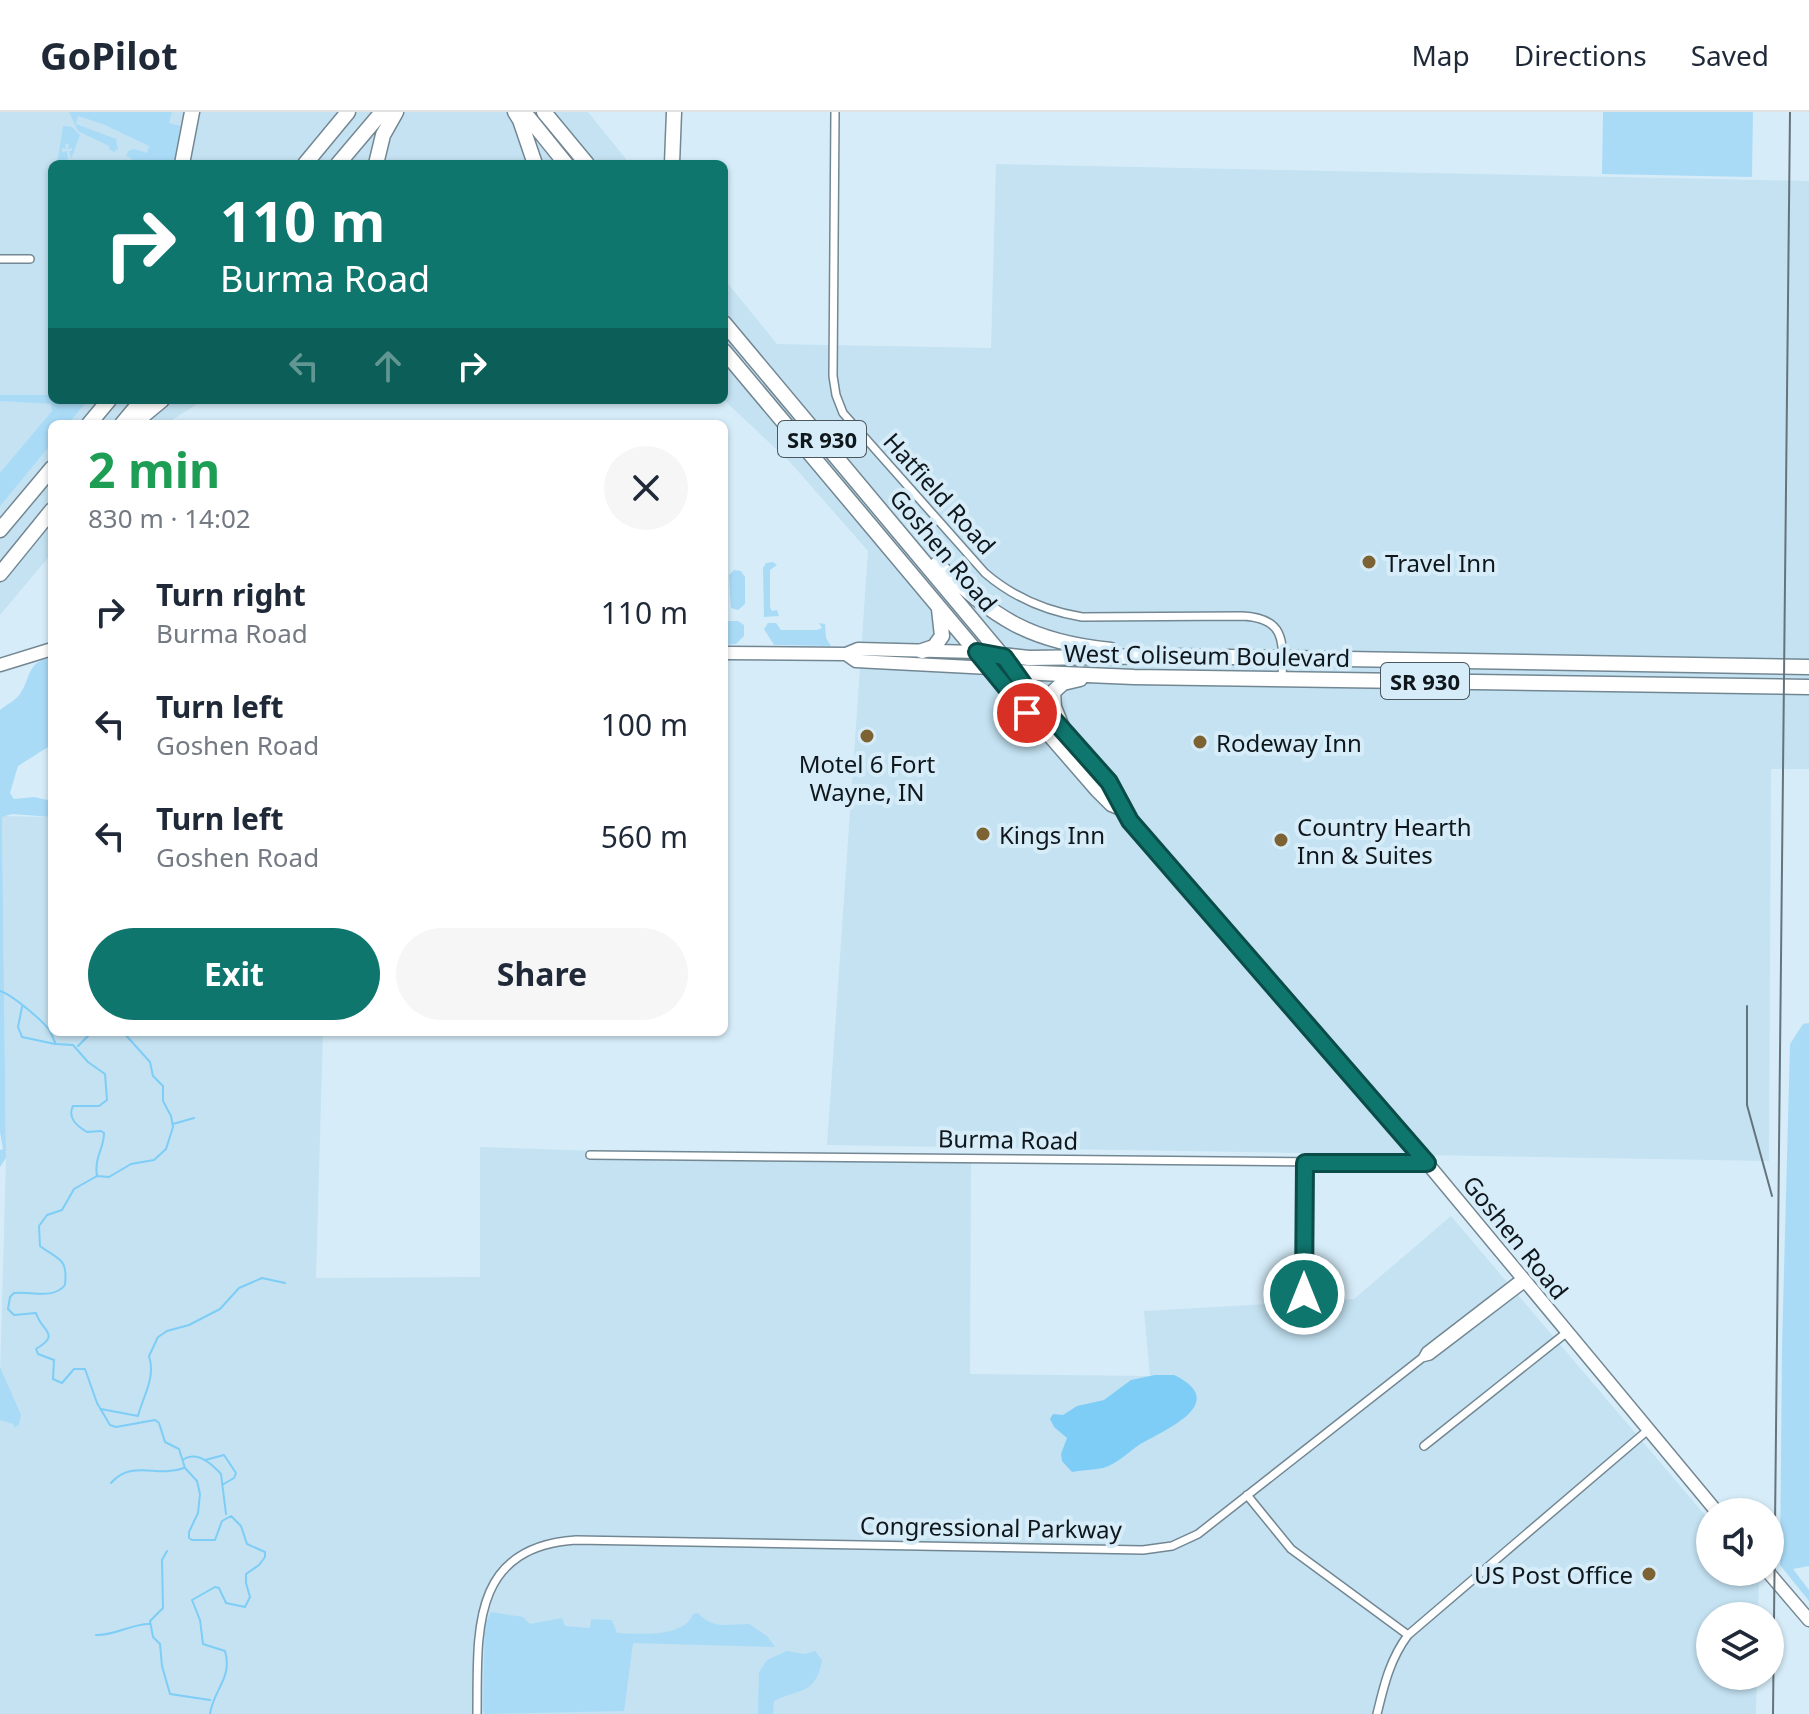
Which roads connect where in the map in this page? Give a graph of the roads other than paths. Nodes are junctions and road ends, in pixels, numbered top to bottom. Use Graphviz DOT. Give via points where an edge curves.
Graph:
graph roads {
  1 [pos="192,112"];
  2 [pos="348,112"];
  3 [pos="382,112"];
  4 [pos="396,112"];
  5 [pos="515,112"];
  6 [pos="524,112"];
  7 [pos="544,112"];
  8 [pos="674,112"];
  9 [pos="835,112"];
  10 [pos="183,160"];
  11 [pos="308,160"];
  12 [pos="341,160"];
  13 [pos="377,160"];
  14 [pos="534,160"];
  15 [pos="563,160"];
  16 [pos="584,160"];
  17 [pos="672,160"];
  18 [pos="0,259"];
  19 [pos="30,259"];
  20 [pos="728,319"];
  21 [pos="728,328"];
  22 [pos="728,356"];
  23 [pos="755,358"];
  24 [pos="105,404"];
  25 [pos="139,404"];
  26 [pos="157,404"];
  27 [pos="92,420"];
  28 [pos="125,420"];
  29 [pos="138,420"];
  30 [pos="48,473"];
  31 [pos="48,515"];
  32 [pos="889,520"];
  33 [pos="0,530"];
  34 [pos="0,574"];
  35 [pos="938,605"];
  36 [pos="48,650"];
  37 [pos="922,651"];
  38 [pos="977,652"];
  39 [pos="728,653"];
  40 [pos="846,654"];
  41 [pos="1171,656"];
  42 [pos="1004,657"];
  43 [pos="1283,658"];
  44 [pos="0,665"];
  45 [pos="1809,667"];
  46 [pos="990,668"];
  47 [pos="1015,672"];
  48 [pos="1098,675"];
  49 [pos="1282,680"];
  50 [pos="1809,687"];
  51 [pos="1062,727"];
  52 [pos="1123,810"];
  53 [pos="590,1155"];
  54 [pos="1305,1163"];
  55 [pos="1427,1163"];
  56 [pos="1524,1280"];
  57 [pos="1304,1294"];
  58 [pos="1566,1333"];
  59 [pos="1648,1430"];
  60 [pos="1424,1446"];
  61 [pos="1247,1495"];
  62 [pos="1705,1498"];
  63 [pos="1780,1586"];
  64 [pos="1809,1620"];
  65 [pos="1408,1635"];
  66 [pos="477,1714"];
  67 [pos="1377,1714"];
  1 -- 10 [label="highway"];
  2 -- 11 [label="highway"];
  3 -- 12 [label="highway"];
  4 -- 13 [label="highway"];
  5 -- 14 [label="highway"];
  6 -- 15 [label="highway"];
  7 -- 16 [label="highway"];
  8 -- 17 [label="highway"];
  9 -- 43 [label="street, Hatfield Road" via="833,376 843,413 985,573 1022,599 1082,617 1257,618 1278,630"];
  18 -- 19 [label="street"];
  20 -- 23 [label="highway"];
  21 -- 23 [label="highway, Goshen Road / SR 930"];
  22 -- 35 [label="highway, SR 930"];
  23 -- 32 [label="highway, Goshen Road / SR 930"];
  24 -- 27 [label="highway"];
  25 -- 28 [label="highway"];
  26 -- 29 [label="highway"];
  30 -- 33 [label="highway"];
  31 -- 34 [label="highway"];
  32 -- 41 [label="highway, SR 930" via="979,604 1021,629 1099,649"];
  32 -- 42 [label="highway, Goshen Road"];
  35 -- 37 [label="highway" via="942,636"];
  35 -- 38 [label="highway, SR 930"];
  36 -- 44 [label="main road"];
  37 -- 38 [label="main road, West Coliseum Boulevard"];
  37 -- 40 [label="main road, West Coliseum Boulevard" via="858,649"];
  38 -- 42 [label="highway, West Coliseum Boulevard"];
  38 -- 46 [label="highway, SR 930"];
  39 -- 40 [label="main road, West Coliseum Boulevard"];
  40 -- 46 [label="main road, West Coliseum Boulevard" via="856,661"];
  41 -- 42 [label="highway, West Coliseum Boulevard"];
  41 -- 43 [label="highway, West Coliseum Boulevard / SR 930"];
  42 -- 47 [label="highway, Goshen Road"];
  43 -- 45 [label="highway, West Coliseum Boulevard / SR 930"];
  43 -- 49 [label="street"];
  46 -- 47 [label="highway, West Coliseum Boulevard / SR 930"];
  46 -- 52 [label="main road, Goshen Road" via="1097,791"];
  47 -- 48 [label="highway, West Coliseum Boulevard / SR 930"];
  47 -- 51 [label="main road, Goshen Road"];
  48 -- 49 [label="highway, West Coliseum Boulevard / SR 930"];
  48 -- 51 [label="highway" via="1063,683 1053,692"];
  49 -- 50 [label="highway, West Coliseum Boulevard / SR 930"];
  51 -- 52 [label="main road, Goshen Road" via="1109,782"];
  52 -- 55 [label="main road, Goshen Road"];
  53 -- 54 [label="street, Burma Road"];
  54 -- 55 [label="street, Burma Road"];
  54 -- 57 [label="street"];
  55 -- 56 [label="main road, Goshen Road"];
  56 -- 58 [label="main road, Goshen Road"];
  56 -- 61 [label="street, Congressional Parkway"];
  58 -- 59 [label="main road, Goshen Road"];
  58 -- 60 [label="street"];
  59 -- 62 [label="main road, Goshen Road"];
  59 -- 65 [label="street"];
  61 -- 65 [label="street" via="1291,1549"];
  61 -- 66 [label="street, Congressional Parkway" via="1198,1534 1161,1548 576,1540 551,1544 533,1550 491,1588 481,1614"];
  63 -- 64 [label="main road"];
  65 -- 67 [label="street" via="1389,1667"];
}
